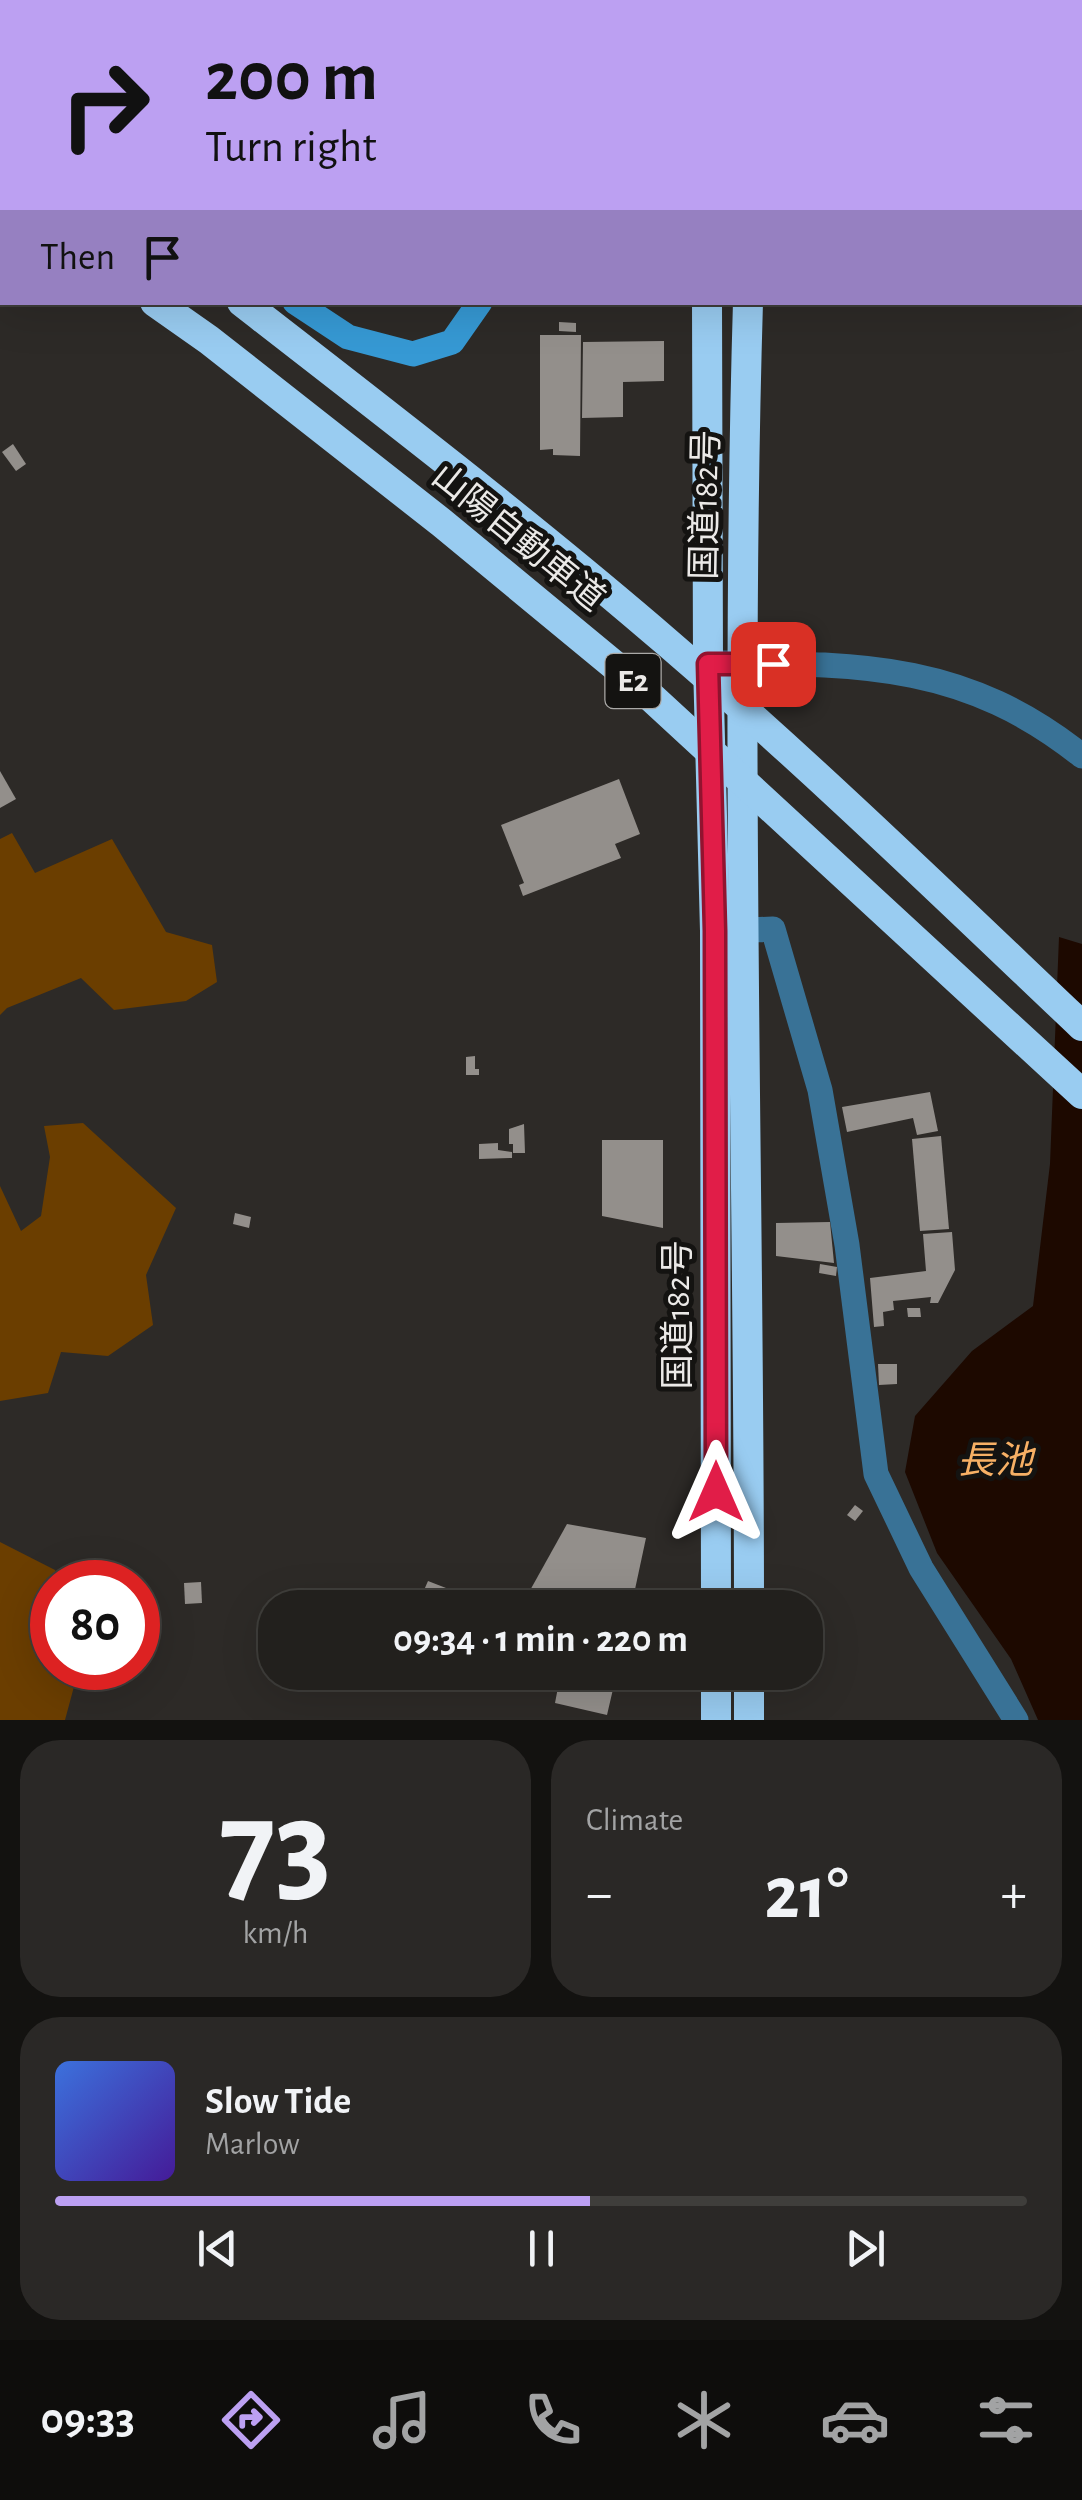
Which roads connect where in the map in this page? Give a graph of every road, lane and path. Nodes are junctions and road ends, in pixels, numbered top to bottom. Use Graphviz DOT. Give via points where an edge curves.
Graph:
graph roads {
  1 [pos="159,305"];
  2 [pos="246,305"];
  3 [pos="300,305"];
  4 [pos="478,305"];
  5 [pos="707,305"];
  6 [pos="748,305"];
  7 [pos="708,664"];
  8 [pos="741,664"];
  9 [pos="1082,756"];
  10 [pos="730,930"];
  11 [pos="1082,1026"];
  12 [pos="1082,1094"];
  13 [pos="716,1590"];
  14 [pos="748,1590"];
  15 [pos="716,1690"];
  16 [pos="749,1690"];
  17 [pos="716,1720"];
  18 [pos="750,1720"];
  19 [pos="1016,1720"];
  1 -- 12 [label="highway, 山陽自動車道 / E2, bridge" via="637,684"];
  2 -- 11 [label="highway, 山陽自動車道 / E2, bridge" via="476,482 671,645"];
  3 -- 4 [label="street" via="348,337 414,354 452,342"];
  5 -- 7 [label="highway, 国道182号"];
  6 -- 8 [label="highway, 国道182号"];
  7 -- 8 [label="street"];
  7 -- 10 [label="highway, 国道182号"];
  8 -- 9 [label="street" via="868,666 923,675 978,693 1046,728"];
  8 -- 10 [label="highway, 国道182号"];
  10 -- 13 [label="highway, 国道182号"];
  10 -- 14 [label="highway, 国道182号"];
  10 -- 19 [label="street" via="773,929 820,1090 876,1474 920,1568"];
  15 -- 17 [label="highway"];
  16 -- 18 [label="highway"];
}
